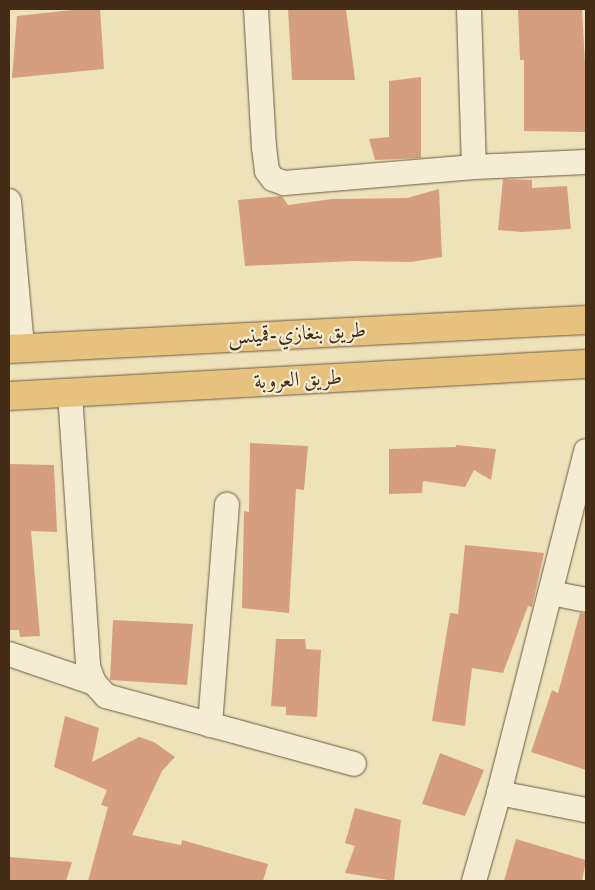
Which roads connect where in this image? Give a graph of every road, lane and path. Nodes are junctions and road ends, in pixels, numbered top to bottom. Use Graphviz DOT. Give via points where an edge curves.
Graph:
graph roads {
  1 [pos="256,9"];
  2 [pos="469,9"];
  3 [pos="586,162"];
  4 [pos="474,166"];
  5 [pos="9,201"];
  6 [pos="586,320"];
  7 [pos="15,348"];
  8 [pos="586,364"];
  9 [pos="70,392"];
  10 [pos="9,396"];
  11 [pos="586,452"];
  12 [pos="227,505"];
  13 [pos="551,593"];
  14 [pos="586,600"];
  15 [pos="9,654"];
  16 [pos="94,683"];
  17 [pos="210,725"];
  18 [pos="354,764"];
  19 [pos="499,792"];
  20 [pos="586,810"];
  21 [pos="474,881"];
  1 -- 4 [label="street" via="264,147 267,171 273,179 284,183"];
  2 -- 4 [label="street"];
  3 -- 4 [label="street"];
  5 -- 7 [label="street"];
  6 -- 7 [label="main road, طريق بنغازي-قمينس"];
  8 -- 9 [label="main road, طريق العروبة"];
  9 -- 10 [label="main road, طريق العروبة"];
  9 -- 16 [label="street" via="88,667"];
  11 -- 13 [label="street"];
  12 -- 17 [label="street"];
  13 -- 14 [label="street"];
  13 -- 19 [label="street"];
  15 -- 16 [label="street"];
  16 -- 17 [label="street" via="106,696"];
  17 -- 18 [label="street"];
  19 -- 20 [label="street"];
  19 -- 21 [label="street"];
}
